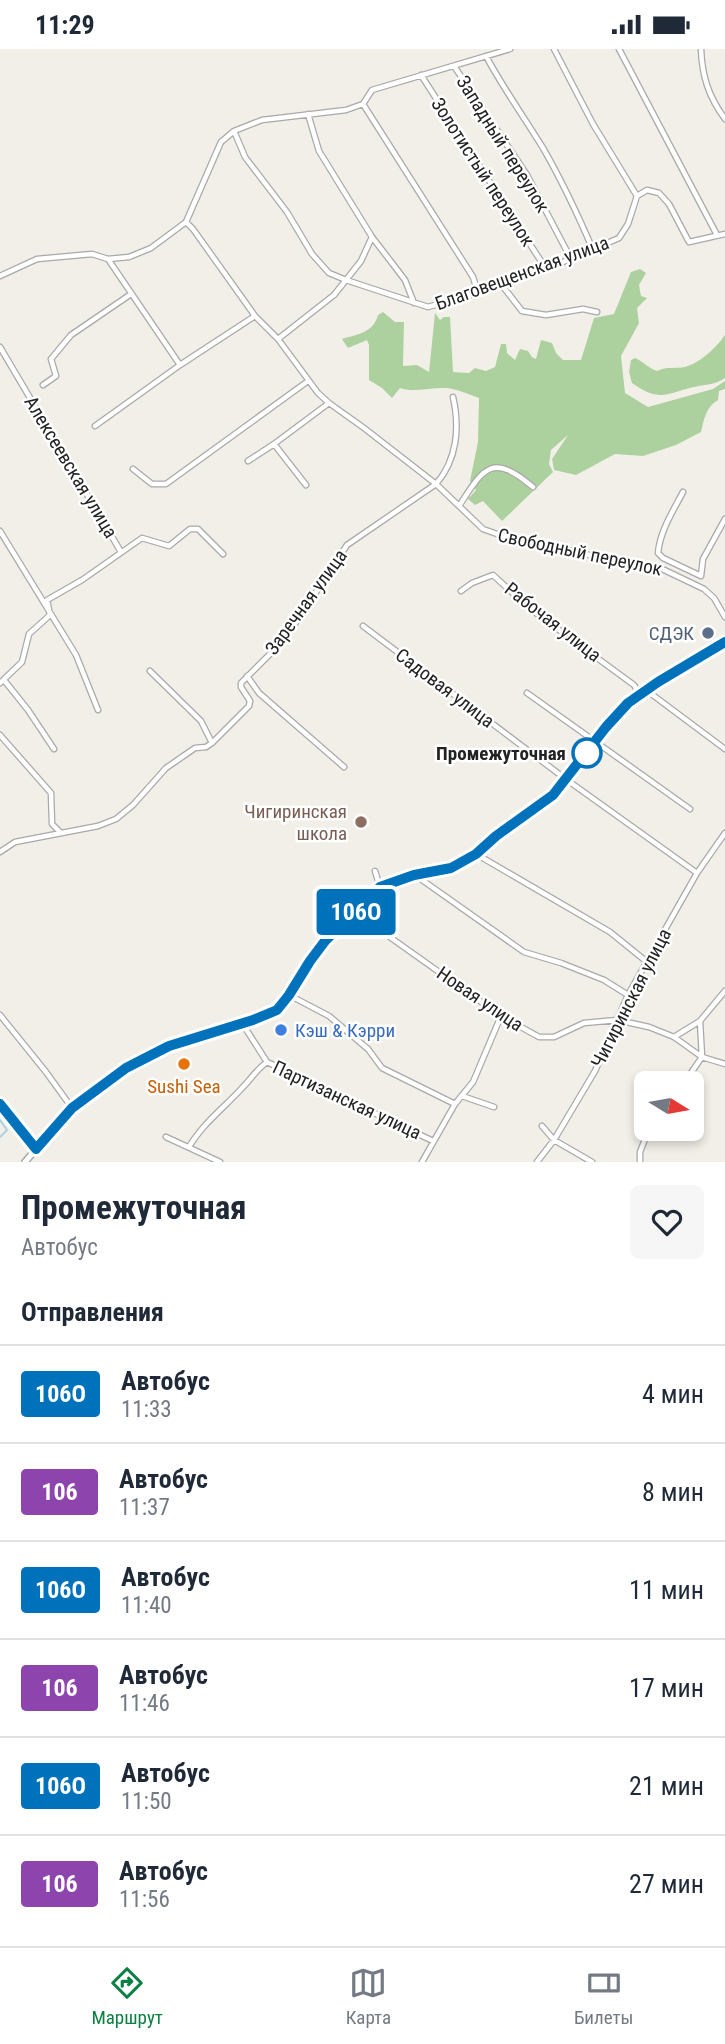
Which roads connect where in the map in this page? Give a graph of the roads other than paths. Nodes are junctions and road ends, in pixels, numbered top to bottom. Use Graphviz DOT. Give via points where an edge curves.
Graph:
graph roads {
  1 [pos="510,49"];
  2 [pos="554,49"];
  3 [pos="619,49"];
  4 [pos="701,49"];
  5 [pos="486,55"];
  6 [pos="454,65"];
  7 [pos="421,75"];
  8 [pos="363,104"];
  9 [pos="308,114"];
  10 [pos="725,119"];
  11 [pos="234,131"];
  12 [pos="637,196"];
  13 [pos="186,222"];
  14 [pos="725,234"];
  15 [pos="718,236"];
  16 [pos="372,237"];
  17 [pos="593,250"];
  18 [pos="108,259"];
  19 [pos="571,259"];
  20 [pos="546,269"];
  21 [pos="0,276"];
  22 [pos="346,280"];
  23 [pos="501,284"];
  24 [pos="478,293"];
  25 [pos="131,294"];
  26 [pos="414,303"];
  27 [pos="597,312"];
  28 [pos="255,316"];
  29 [pos="278,339"];
  30 [pos="0,347"];
  31 [pos="180,365"];
  32 [pos="308,381"];
  33 [pos="43,385"];
  34 [pos="453,397"];
  35 [pos="329,403"];
  36 [pos="95,426"];
  37 [pos="274,445"];
  38 [pos="248,461"];
  39 [pos="133,469"];
  40 [pos="436,484"];
  41 [pos="306,485"];
  42 [pos="533,487"];
  43 [pos="683,492"];
  44 [pos="458,506"];
  45 [pos="725,519"];
  46 [pos="0,531"];
  47 [pos="121,552"];
  48 [pos="223,554"];
  49 [pos="461,591"];
  50 [pos="50,615"];
  51 [pos="725,617"];
  52 [pos="363,626"];
  53 [pos="725,642"];
  54 [pos="149,671"];
  55 [pos="247,676"];
  56 [pos="2,682"];
  57 [pos="646,690"];
  58 [pos="527,693"];
  59 [pos="639,694"];
  60 [pos="98,710"];
  61 [pos="0,735"];
  62 [pos="594,742"];
  63 [pos="212,743"];
  64 [pos="54,749"];
  65 [pos="725,749"];
  66 [pos="344,767"];
  67 [pos="567,780"];
  68 [pos="690,809"];
  69 [pos="61,833"];
  70 [pos="725,833"];
  71 [pos="0,852"];
  72 [pos="476,854"];
  73 [pos="376,871"];
  74 [pos="697,873"];
  75 [pos="414,875"];
  76 [pos="380,887"];
  77 [pos="356,913"];
  78 [pos="647,962"];
  79 [pos="725,991"];
  80 [pos="289,995"];
  81 [pos="628,995"];
  82 [pos="0,1015"];
  83 [pos="501,1016"];
  84 [pos="617,1020"];
  85 [pos="700,1021"];
  86 [pos="241,1022"];
  87 [pos="674,1037"];
  88 [pos="702,1056"];
  89 [pos="267,1062"];
  90 [pos="725,1064"];
  91 [pos="692,1071"];
  92 [pos="462,1096"];
  93 [pos="0,1104"];
  94 [pos="455,1104"];
  95 [pos="494,1107"];
  96 [pos="72,1108"];
  97 [pos="542,1126"];
  98 [pos="166,1137"];
  99 [pos="554,1140"];
  100 [pos="433,1141"];
  101 [pos="644,1141"];
  102 [pos="189,1147"];
  103 [pos="36,1149"];
  104 [pos="25,1162"];
  105 [pos="220,1162"];
  106 [pos="422,1162"];
  107 [pos="537,1162"];
  108 [pos="592,1162"];
  109 [pos="640,1162"];
  1 -- 5 [label="street"];
  2 -- 12 [label="street"];
  3 -- 15 [label="street"];
  4 -- 10 [label="street" via="710,98"];
  5 -- 6 [label="street"];
  5 -- 17 [label="street" via="573,204"];
  6 -- 7 [label="street"];
  6 -- 19 [label="street, Западный переулок" via="527,175"];
  7 -- 8 [label="street" via="372,90"];
  7 -- 20 [label="street, Золотистый переулок"];
  8 -- 9 [label="street"];
  8 -- 24 [label="street" via="474,277"];
  9 -- 11 [label="street" via="262,120"];
  9 -- 16 [label="street" via="319,151"];
  11 -- 13 [label="street" via="221,142"];
  11 -- 22 [label="street, Благовещенская улица" via="245,157 312,254 329,273"];
  12 -- 15 [label="street" via="647,190 659,193 689,242"];
  12 -- 17 [label="street, Благовещенская улица" via="619,238"];
  13 -- 18 [label="street" via="151,248"];
  13 -- 28 [label="street"];
  14 -- 15 [label="street"];
  16 -- 22 [label="street"];
  16 -- 26 [label="street" via="405,280"];
  17 -- 19 [label="street, Благовещенская улица"];
  18 -- 21 [label="street" via="92,254 44,258"];
  18 -- 25 [label="street"];
  19 -- 20 [label="street, Благовещенская улица"];
  20 -- 23 [label="street, Благовещенская улица"];
  22 -- 26 [label="street, Благовещенская улица"];
  22 -- 29 [label="street"];
  23 -- 24 [label="street, Благовещенская улица"];
  23 -- 27 [label="street" via="522,311 546,315 583,309"];
  24 -- 26 [label="street, Благовещенская улица" via="428,307"];
  25 -- 31 [label="street"];
  25 -- 33 [label="street" via="71,335 51,359 56,376"];
  28 -- 29 [label="street"];
  28 -- 31 [label="street"];
  29 -- 32 [label="street"];
  30 -- 47 [label="street, Алексеевская улица"];
  31 -- 36 [label="street"];
  32 -- 35 [label="street"];
  32 -- 39 [label="street" via="166,484 152,484"];
  34 -- 40 [label="street, Заречная улица" via="456,441"];
  35 -- 37 [label="street"];
  35 -- 40 [label="street"];
  37 -- 38 [label="street"];
  37 -- 41 [label="street"];
  40 -- 44 [label="street, Свободный переулок"];
  40 -- 55 [label="street, Заречная улица" via="348,545 297,621"];
  42 -- 44 [label="street" via="520,476 492,467 481,473"];
  43 -- 45 [label="street" via="659,544 663,558 701,576 704,559"];
  44 -- 51 [label="street, Свободный переулок" via="490,533 604,560 658,567 683,577 714,598"];
  46 -- 50 [label="street"];
  47 -- 48 [label="street" via="142,538 169,546 190,529 198,529"];
  47 -- 50 [label="street" via="47,600"];
  49 -- 59 [label="street, Рабочая улица" via="493,575 529,608 634,685"];
  50 -- 56 [label="street" via="29,634 22,662"];
  50 -- 60 [label="street" via="76,655"];
  52 -- 67 [label="street, Садовая улица"];
  53 -- 57 [label="street"];
  54 -- 63 [label="street" via="201,721"];
  55 -- 63 [label="street" via="241,687 249,706"];
  55 -- 66 [label="street" via="259,693"];
  56 -- 64 [label="street"];
  57 -- 59 [label="street"];
  57 -- 65 [label="street"];
  58 -- 62 [label="street"];
  59 -- 62 [label="street"];
  61 -- 69 [label="street" via="51,793 52,824"];
  62 -- 67 [label="street"];
  62 -- 68 [label="street"];
  63 -- 69 [label="street" via="195,748 166,768 116,819"];
  67 -- 72 [label="street"];
  67 -- 74 [label="street, Садовая улица"];
  69 -- 71 [label="street" via="15,842"];
  70 -- 74 [label="street, Чигиринская улица"];
  72 -- 75 [label="street" via="451,868"];
  72 -- 78 [label="street" via="610,932"];
  73 -- 76 [label="street"];
  74 -- 78 [label="street, Чигиринская улица"];
  75 -- 76 [label="street"];
  75 -- 81 [label="street" via="524,952 604,980"];
  76 -- 77 [label="street"];
  77 -- 80 [label="street" via="325,941"];
  77 -- 83 [label="street, Новая улица"];
  78 -- 81 [label="street, Чигиринская улица"];
  79 -- 85 [label="street"];
  80 -- 86 [label="street" via="277,1010"];
  80 -- 94 [label="street" via="329,1016 368,1049 382,1068"];
  81 -- 84 [label="street, Чигиринская улица"];
  82 -- 96 [label="street"];
  83 -- 84 [label="street, Новая улица" via="541,1038 584,1023"];
  83 -- 92 [label="street" via="474,1082"];
  84 -- 87 [label="street, Новая улица"];
  84 -- 99 [label="street, Чигиринская улица" via="595,1071"];
  85 -- 87 [label="street"];
  85 -- 88 [label="street"];
  86 -- 89 [label="street, Партизанская улица"];
  86 -- 96 [label="street" via="145,1057"];
  87 -- 88 [label="street, Новая улица"];
  88 -- 90 [label="street, Новая улица"];
  88 -- 91 [label="street"];
  89 -- 100 [label="street, Партизанская улица"];
  89 -- 102 [label="street"];
  92 -- 94 [label="street"];
  92 -- 95 [label="street"];
  93 -- 103 [label="street"];
  94 -- 100 [label="street"];
  96 -- 103 [label="street"];
  97 -- 99 [label="street"];
  98 -- 102 [label="street"];
  99 -- 107 [label="street, Чигиринская улица"];
  99 -- 108 [label="street"];
  100 -- 106 [label="street"];
  101 -- 109 [label="street"];
  102 -- 105 [label="street"];
  103 -- 104 [label="street"];
}
